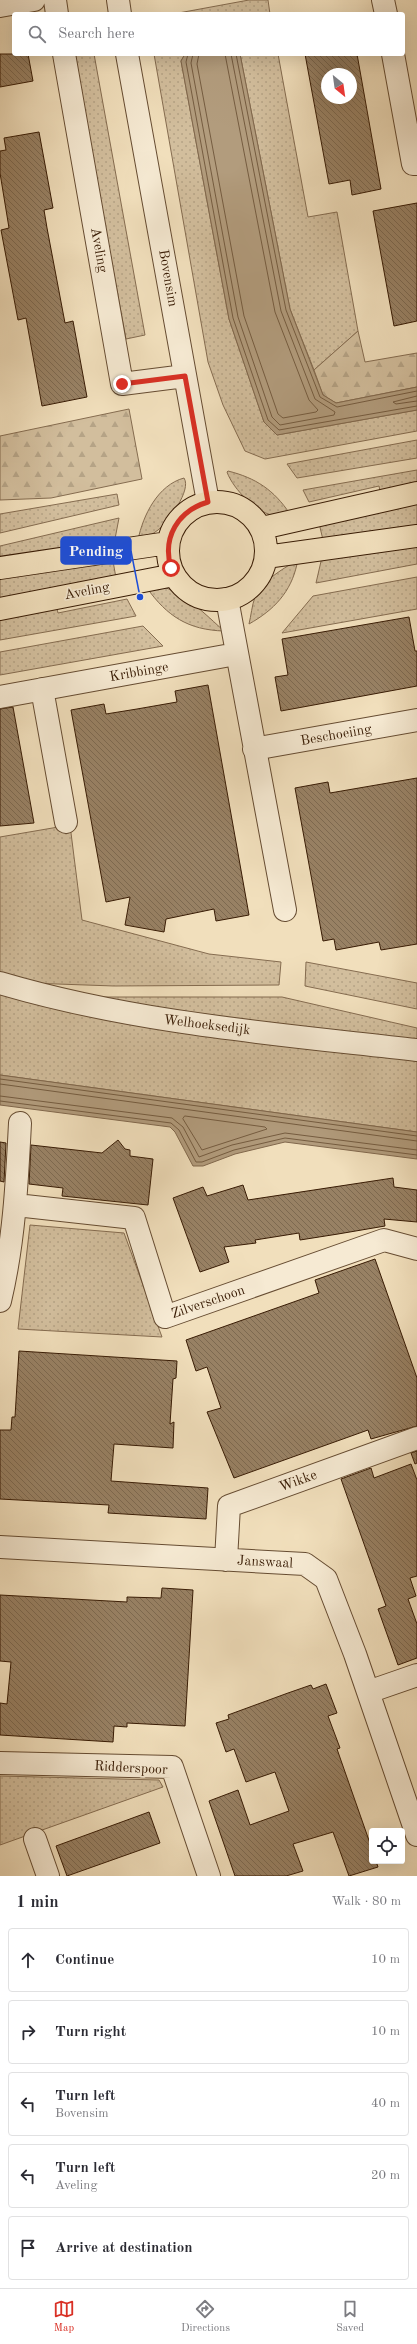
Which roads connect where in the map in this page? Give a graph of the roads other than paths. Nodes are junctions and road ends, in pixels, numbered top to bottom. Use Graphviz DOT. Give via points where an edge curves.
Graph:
graph roads {
  1 [pos="34,0"];
  2 [pos="55,0"];
  3 [pos="118,0"];
  4 [pos="383,0"];
  5 [pos="0,6"];
  6 [pos="57,12"];
  7 [pos="120,12"];
  8 [pos="386,12"];
  9 [pos="64,56"];
  10 [pos="127,56"];
  11 [pos="393,56"];
  12 [pos="417,164"];
  13 [pos="185,376"];
  14 [pos="417,493"];
  15 [pos="208,502"];
  16 [pos="262,528"];
  17 [pos="417,536"];
  18 [pos="168,543"];
  19 [pos="266,557"];
  20 [pos="0,568"];
  21 [pos="174,575"];
  22 [pos="227,599"];
  23 [pos="0,609"];
  24 [pos="236,654"];
  25 [pos="42,689"];
  26 [pos="0,697"];
  27 [pos="417,720"];
  28 [pos="254,749"];
  29 [pos="66,822"];
  30 [pos="285,910"];
  31 [pos="0,983"];
  32 [pos="417,1050"];
  33 [pos="20,1123"];
  34 [pos="16,1205"];
  35 [pos="417,1249"];
  36 [pos="0,1301"];
  37 [pos="417,1438"];
  38 [pos="0,1547"];
  39 [pos="226,1560"];
  40 [pos="417,1675"];
  41 [pos="368,1692"];
  42 [pos="0,1763"];
  43 [pos="417,1834"];
  44 [pos="35,1839"];
  45 [pos="48,1876"];
  46 [pos="209,1876"];
  1 -- 5 [label="street"];
  2 -- 6 [label="street"];
  3 -- 7 [label="street"];
  4 -- 8 [label="street"];
  9 -- 13 [label="street, Aveling" via="122,384"];
  10 -- 13 [label="street, Bovensim"];
  11 -- 12 [label="street" via="413,164"];
  13 -- 15 [label="street, Bovensim"];
  14 -- 16 [label="main road"];
  15 -- 16 [label="main road" via="233,504 250,514"];
  15 -- 18 [label="main road" via="191,509 178,521"];
  16 -- 19 [label="main road" via="267,547"];
  17 -- 19 [label="main road"];
  18 -- 20 [label="main road"];
  18 -- 21 [label="main road" via="168,560"];
  19 -- 22 [label="main road" via="263,569 249,589"];
  21 -- 22 [label="main road" via="180,584 196,596"];
  21 -- 23 [label="main road, Aveling"];
  22 -- 24 [label="street"];
  24 -- 25 [label="street, Kribbinge"];
  24 -- 28 [label="street"];
  25 -- 26 [label="street, Kribbinge"];
  25 -- 29 [label="street"];
  27 -- 28 [label="street, Beschoeiing"];
  28 -- 30 [label="street"];
  31 -- 32 [label="street, Welhoeksedijk" via="34,993 156,1019"];
  33 -- 34 [label="street"];
  34 -- 35 [label="street, Zilverschoon" via="134,1218 165,1317 384,1240"];
  34 -- 36 [label="street" via="7,1273"];
  37 -- 39 [label="street, Wikke" via="229,1506"];
  38 -- 39 [label="street, Janswaal"];
  39 -- 41 [label="street, Janswaal" via="305,1564 326,1579"];
  40 -- 41 [label="street"];
  41 -- 43 [label="street, Janswaal"];
  42 -- 46 [label="street, Ridderspoor" via="172,1767"];
  44 -- 45 [label="street"];
}
